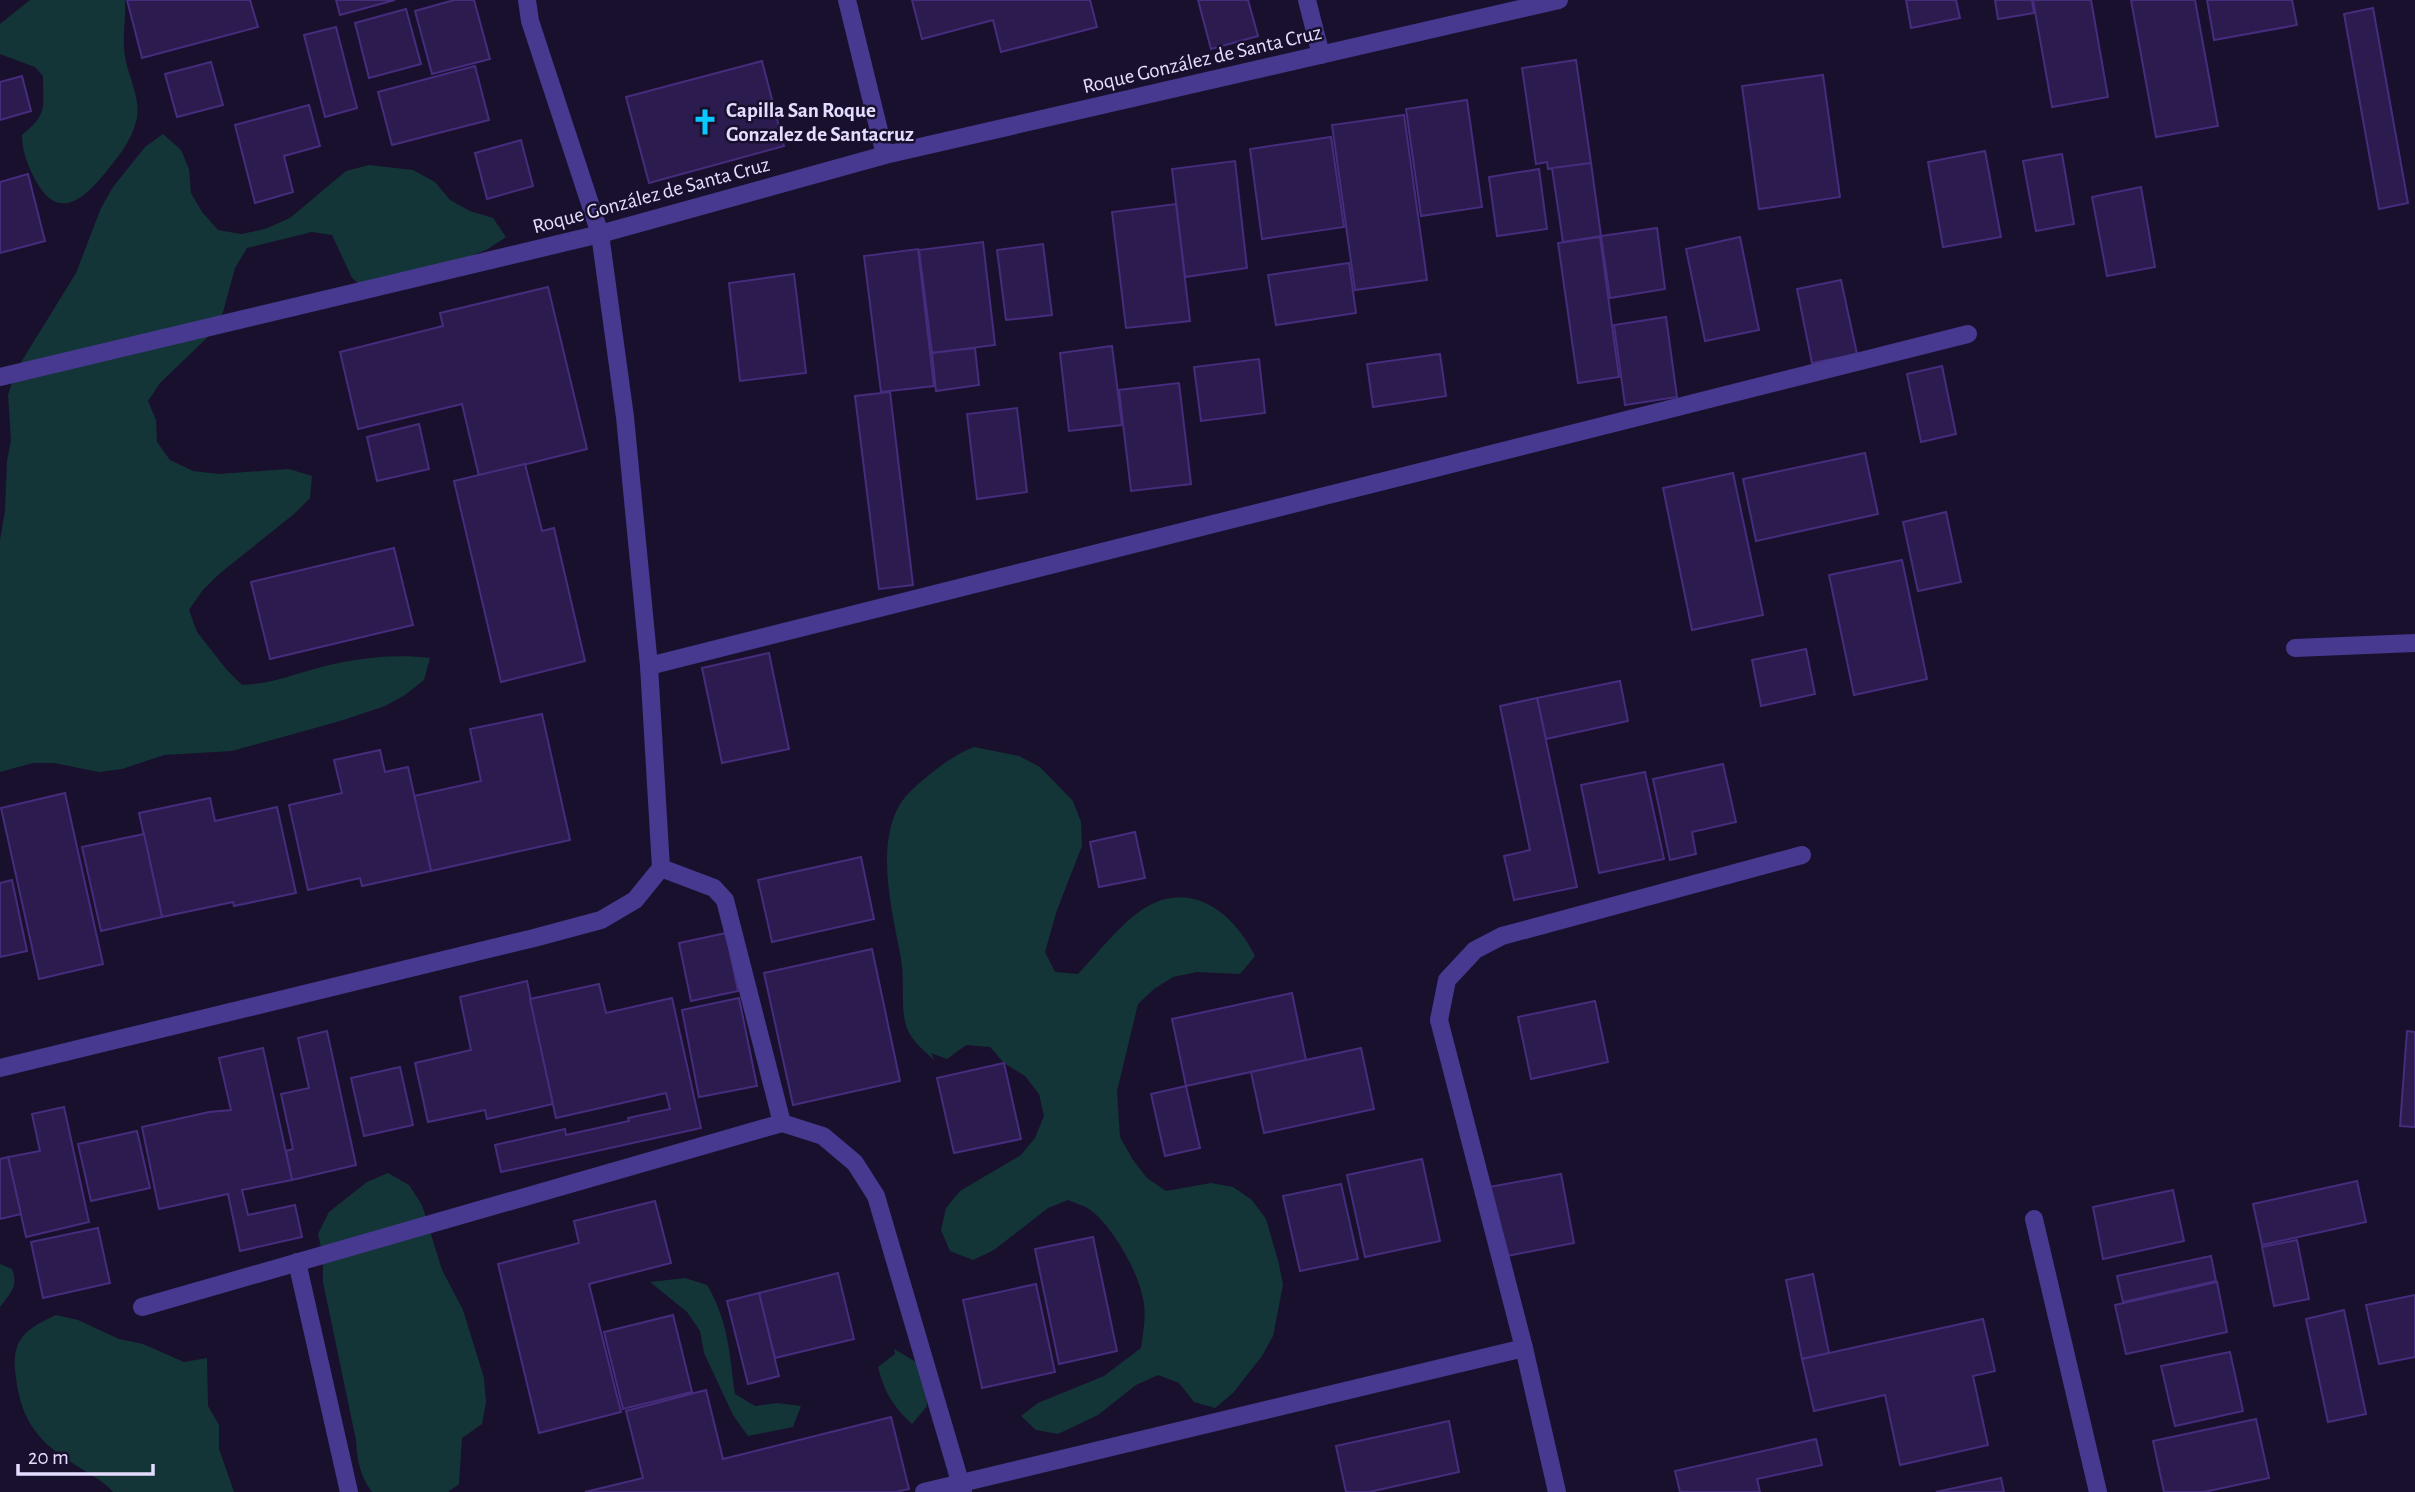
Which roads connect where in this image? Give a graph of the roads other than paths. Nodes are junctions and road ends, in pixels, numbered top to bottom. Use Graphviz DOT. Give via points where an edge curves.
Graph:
graph roads {
  1 [pos="527,0"];
  2 [pos="846,0"];
  3 [pos="1307,0"];
  4 [pos="1559,0"];
  5 [pos="1321,55"];
  6 [pos="886,155"];
  7 [pos="600,234"];
  8 [pos="1968,334"];
  9 [pos="0,377"];
  10 [pos="2415,643"];
  11 [pos="2295,648"];
  12 [pos="649,666"];
  13 [pos="1802,855"];
  14 [pos="661,868"];
  15 [pos="0,1068"];
  16 [pos="782,1123"];
  17 [pos="2034,1219"];
  18 [pos="297,1262"];
  19 [pos="142,1307"];
  20 [pos="1524,1348"];
  21 [pos="962,1488"];
  22 [pos="349,1492"];
  23 [pos="924,1492"];
  24 [pos="1557,1492"];
  25 [pos="2098,1492"];
  1 -- 7 [label="street"];
  2 -- 6 [label="street"];
  3 -- 5 [label="street"];
  4 -- 5 [label="street, Roque González de Santa Cruz"];
  5 -- 6 [label="street, Roque González de Santa Cruz"];
  6 -- 7 [label="street, Roque González de Santa Cruz"];
  7 -- 9 [label="street, Roque González de Santa Cruz"];
  7 -- 12 [label="street" via="625,417"];
  8 -- 12 [label="street"];
  10 -- 11 [label="street"];
  12 -- 14 [label="street"];
  13 -- 20 [label="street" via="1502,936 1475,950 1447,980 1440,1020"];
  14 -- 15 [label="street" via="635,900 601,920"];
  14 -- 16 [label="street" via="713,888 725,900"];
  16 -- 18 [label="street"];
  16 -- 21 [label="street" via="823,1136 855,1163 876,1196"];
  17 -- 25 [label="street"];
  18 -- 19 [label="street"];
  18 -- 22 [label="street"];
  20 -- 21 [label="street"];
  20 -- 24 [label="street"];
  21 -- 23 [label="street"];
}
